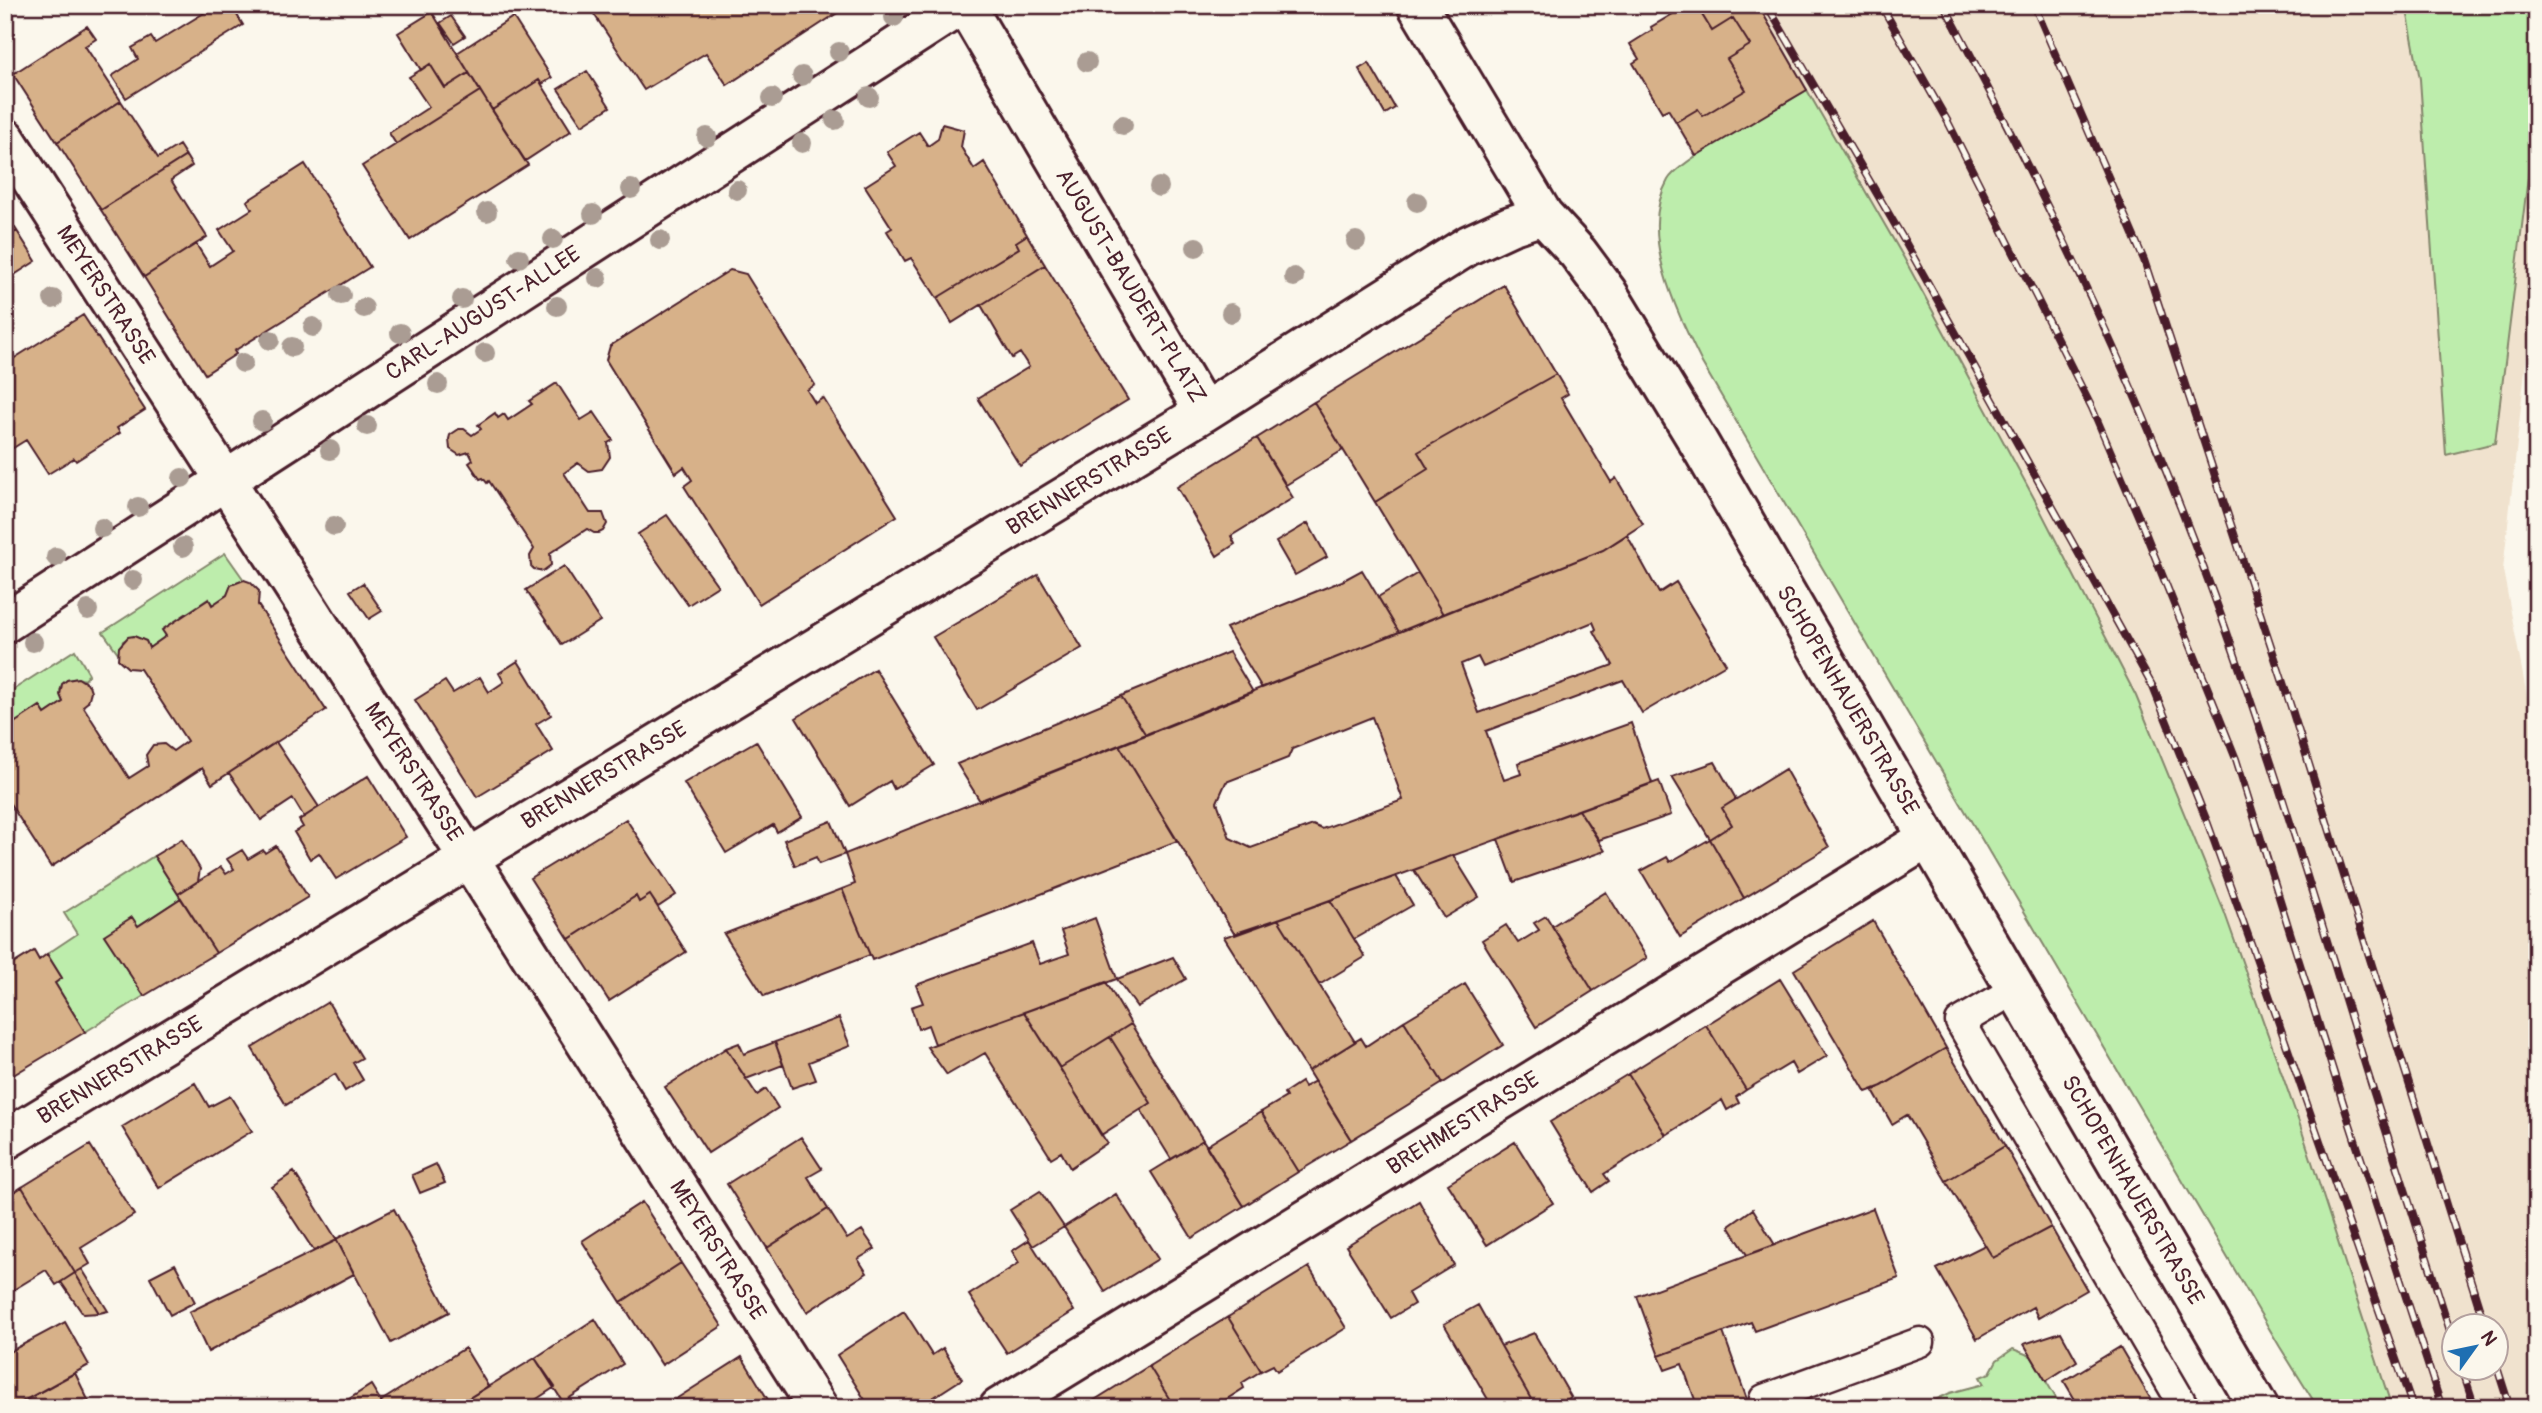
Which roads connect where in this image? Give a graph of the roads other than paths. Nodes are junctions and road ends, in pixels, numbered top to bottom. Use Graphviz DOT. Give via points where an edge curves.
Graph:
graph roads {
  1 [pos="963,5"];
  2 [pos="1417,5"];
  3 [pos="5,138"];
  4 [pos="1543,215"];
  5 [pos="1204,411"];
  6 [pos="225,480"];
  7 [pos="5,622"];
  8 [pos="1928,838"];
  9 [pos="468,857"];
  10 [pos="2016,989"];
  11 [pos="5,1140"];
  12 [pos="1920,1342"];
  13 [pos="818,1408"];
  14 [pos="999,1408"];
  15 [pos="1767,1408"];
  16 [pos="2185,1408"];
  17 [pos="2259,1408"];
  1 -- 5 [label="street, AUGUST-BAUDERT-PLATZ"];
  1 -- 6 [label="street, CARL-AUGUST-ALLEE"];
  2 -- 4 [label="street, SCHOPENHAUERSTRASSE"];
  3 -- 6 [label="street, MEYERSTRASSE"];
  4 -- 5 [label="street, AUGUST-BAUDERT-PLATZ" via="1469,245"];
  4 -- 8 [label="street, SCHOPENHAUERSTRASSE" via="1607,292"];
  5 -- 9 [label="street, BRENNERSTRASSE"];
  6 -- 7 [label="street, CARL-AUGUST-ALLEE"];
  6 -- 9 [label="street, MEYERSTRASSE"];
  8 -- 10 [label="street, SCHOPENHAUERSTRASSE"];
  8 -- 14 [label="street, BREHMESTRASSE"];
  9 -- 11 [label="street, BRENNERSTRASSE"];
  9 -- 13 [label="street, MEYERSTRASSE"];
  10 -- 16 [label="lane" via="1960,1022"];
  10 -- 17 [label="street, SCHOPENHAUERSTRASSE"];
  12 -- 15 [label="lane" via="1764,1399"];
}
